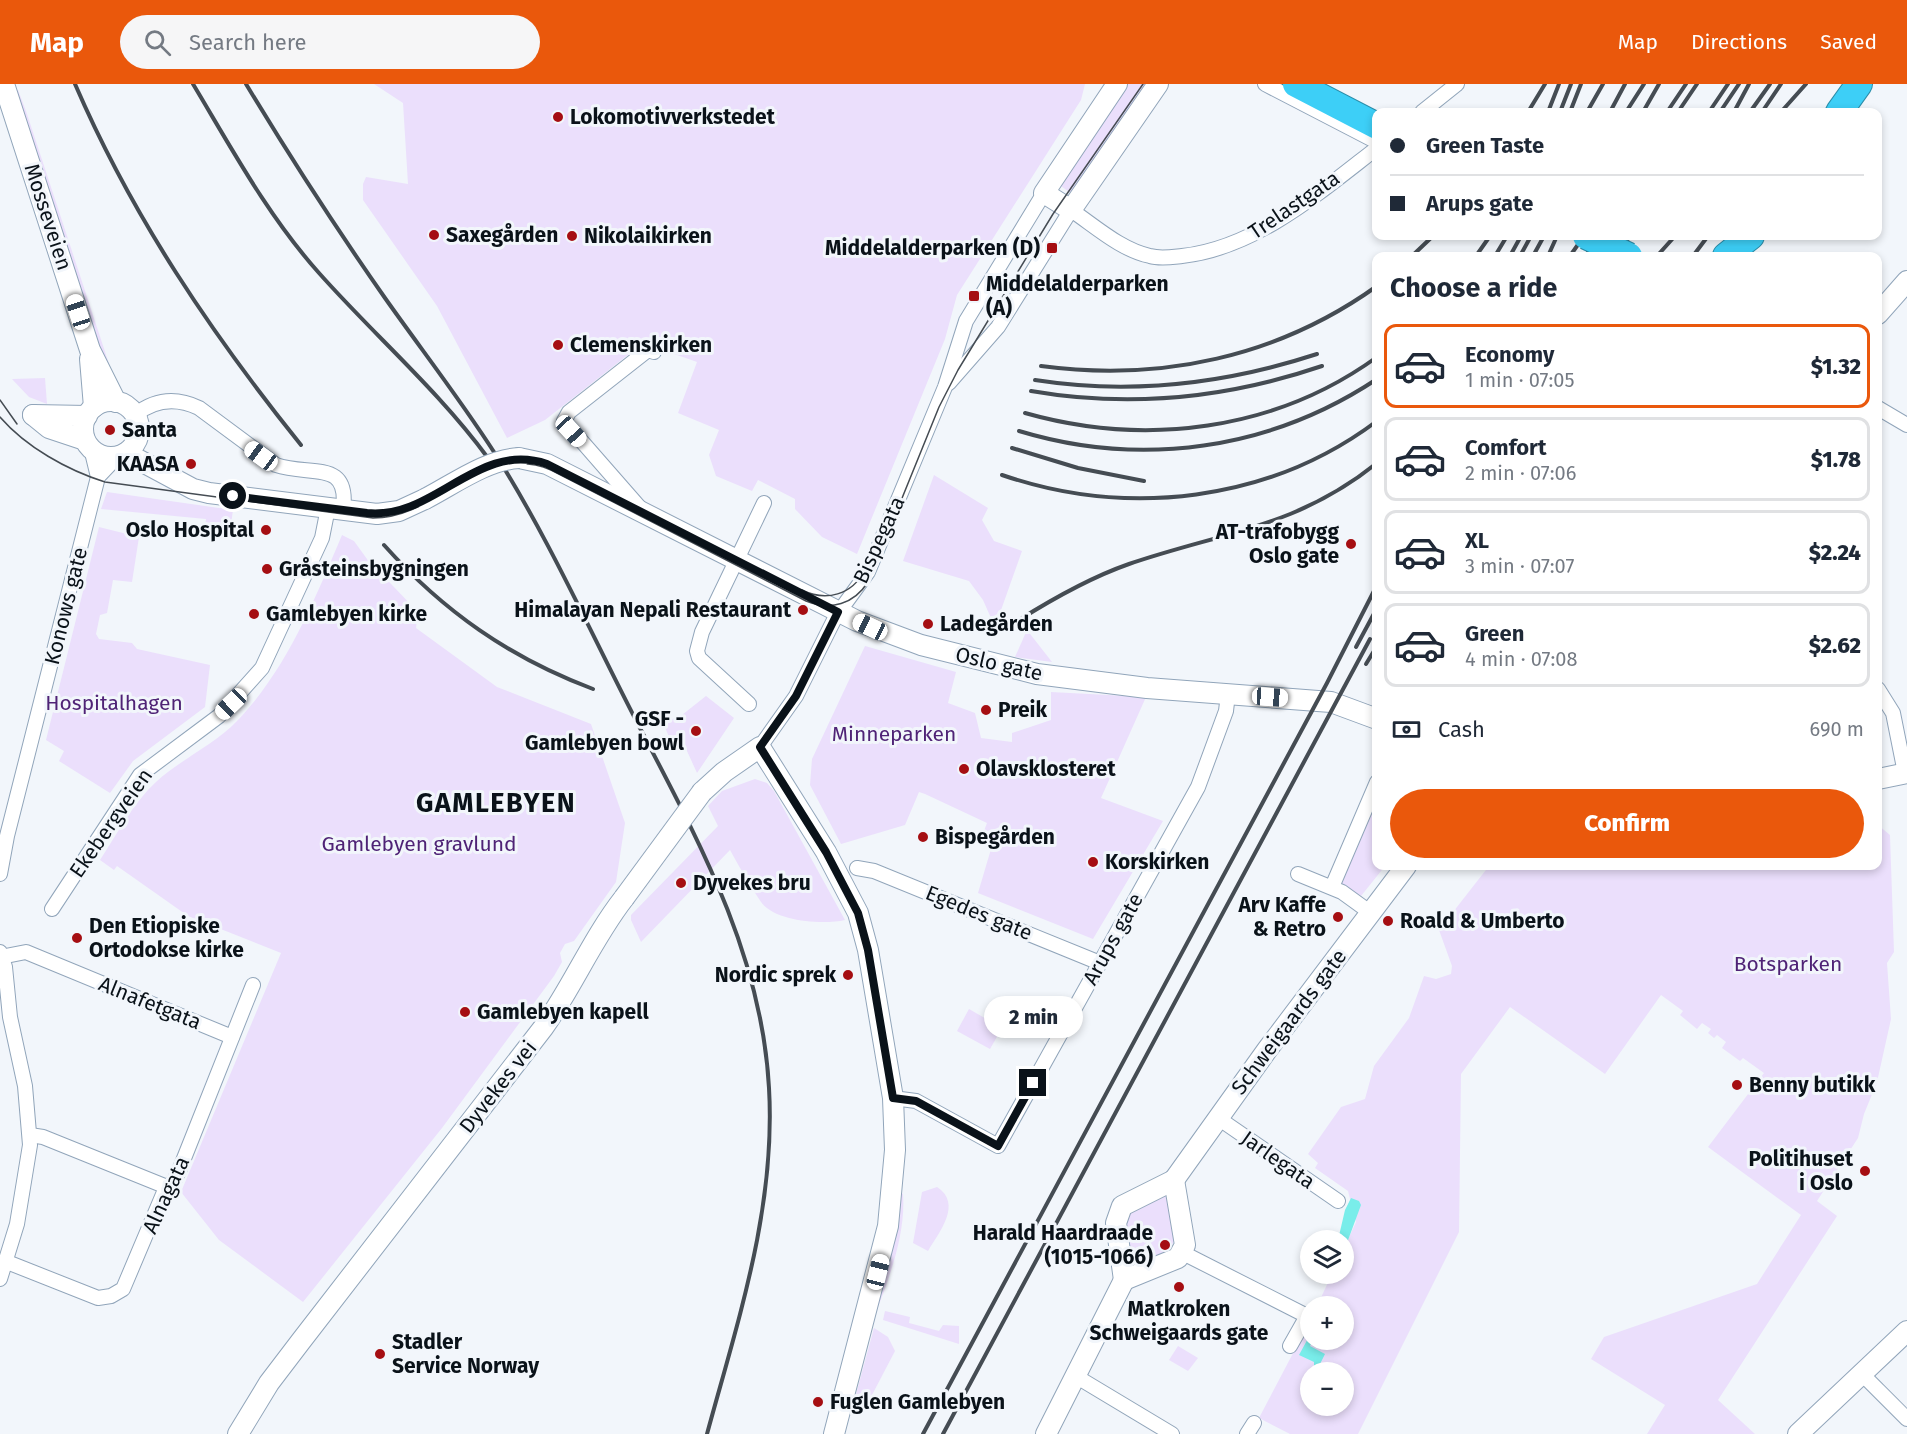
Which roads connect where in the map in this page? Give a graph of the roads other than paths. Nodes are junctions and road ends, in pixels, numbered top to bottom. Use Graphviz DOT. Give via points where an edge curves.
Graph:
graph roads {
  1 [pos="4,84"];
  2 [pos="1117,84"];
  3 [pos="1158,84"];
  4 [pos="1265,84"];
  5 [pos="1296,84"];
  6 [pos="1457,84"];
  7 [pos="1859,84"];
  8 [pos="1427,108"];
  9 [pos="1842,108"];
  10 [pos="1372,128"];
  11 [pos="1372,129"];
  12 [pos="1372,152"];
  13 [pos="1044,193"];
  14 [pos="1071,210"];
  15 [pos="1595,240"];
  16 [pos="1745,240"];
  17 [pos="1620,252"];
  18 [pos="1731,252"];
  19 [pos="1907,281"];
  20 [pos="1882,309"];
  21 [pos="90,350"];
  22 [pos="654,352"];
  23 [pos="945,387"];
  24 [pos="116,402"];
  25 [pos="1882,410"];
  26 [pos="91,411"];
  27 [pos="135,415"];
  28 [pos="1907,425"];
  29 [pos="88,445"];
  30 [pos="127,448"];
  31 [pos="98,477"];
  32 [pos="764,503"];
  33 [pos="336,509"];
  34 [pos="646,515"];
  35 [pos="737,561"];
  36 [pos="838,612"];
  37 [pos="1228,694"];
  38 [pos="1882,695"];
  39 [pos="749,704"];
  40 [pos="1372,717"];
  41 [pos="760,747"];
  42 [pos="1906,773"];
  43 [pos="1882,778"];
  44 [pos="1372,794"];
  45 [pos="857,868"];
  46 [pos="1403,870"];
  47 [pos="0,874"];
  48 [pos="1298,874"];
  49 [pos="1332,887"];
  50 [pos="52,909"];
  51 [pos="1371,913"];
  52 [pos="1,955"];
  53 [pos="1100,963"];
  54 [pos="252,985"];
  55 [pos="4,1007"];
  56 [pos="232,1037"];
  57 [pos="893,1098"];
  58 [pos="1218,1118"];
  59 [pos="30,1135"];
  60 [pos="1174,1180"];
  61 [pos="167,1187"];
  62 [pos="1338,1201"];
  63 [pos="1183,1253"];
  64 [pos="7,1262"];
  65 [pos="0,1279"];
  66 [pos="1125,1280"];
  67 [pos="1907,1331"];
  68 [pos="1290,1346"];
  69 [pos="1862,1373"];
  70 [pos="1077,1377"];
  71 [pos="1907,1419"];
  72 [pos="238,1434"];
  73 [pos="834,1434"];
  74 [pos="1046,1434"];
  75 [pos="1172,1434"];
  76 [pos="1798,1434"];
  1 -- 21 [label="street, Mosseveien"];
  2 -- 13 [label="street, Bispegata"];
  3 -- 14 [label="street, Bispegata"];
  4 -- 11 [label="street"];
  5 -- 10 [label="highway"];
  6 -- 8 [label="street"];
  7 -- 9 [label="highway"];
  12 -- 14 [label="street, Trelastgata" via="1263,230 1235,243 1188,255 1150,257 1130,249"];
  13 -- 14 [label="street, Trelastgata"];
  13 -- 23 [label="street, Bispegata" via="969,317"];
  14 -- 23 [label="street, Bispegata" via="998,327"];
  15 -- 17 [label="highway, bridge"];
  16 -- 18 [label="highway"];
  19 -- 20 [label="street"];
  21 -- 24 [label="street, Mosseveien"];
  21 -- 26 [label="street, Mosseveien"];
  22 -- 34 [label="street" via="648,350 641,355 569,412 564,421"];
  23 -- 36 [label="street, Bispegata" via="868,572"];
  24 -- 26 [label="street" via="105,402"];
  24 -- 27 [label="street"];
  25 -- 28 [label="street"];
  26 -- 29 [label="street" via="83,425"];
  26 -- 29 [label="street" via="33,415 49,428"];
  27 -- 30 [label="street"];
  27 -- 33 [label="street, Ekebergveien" via="164,401 185,402 199,408 276,465 337,477 344,486"];
  29 -- 30 [label="street" via="106,457"];
  29 -- 31 [label="street, Konows gate"];
  30 -- 31 [label="street, Konows gate"];
  30 -- 33 [label="street, Oslo gate" via="198,491"];
  31 -- 47 [label="street, Konows gate"];
  32 -- 35 [label="street"];
  33 -- 34 [label="street, Oslo gate, bridge" via="389,513 425,499 488,465 519,458 547,464"];
  33 -- 50 [label="street, Ekebergveien" via="262,668 219,716 140,775"];
  34 -- 35 [label="street, Oslo gate"];
  35 -- 36 [label="street, Oslo gate"];
  35 -- 39 [label="street" via="697,651 699,658"];
  36 -- 37 [label="street, Oslo gate" via="896,637 1013,669 1079,681"];
  36 -- 41 [label="street, Bispegata" via="796,696"];
  37 -- 40 [label="street, Oslo gate" via="1331,702"];
  37 -- 53 [label="street, Arups gate" via="1198,787"];
  38 -- 42 [label="street" via="1893,713"];
  41 -- 57 [label="street" via="826,852 858,913"];
  41 -- 72 [label="street, Dyvekes vei, bridge" via="702,792 598,932 543,1028 300,1341"];
  42 -- 43 [label="street"];
  44 -- 49 [label="street"];
  45 -- 53 [label="street, Egedes gate" via="874,871"];
  46 -- 51 [label="street, Schweigaards gate"];
  48 -- 49 [label="street"];
  49 -- 51 [label="street"];
  51 -- 58 [label="street, Schweigaards gate"];
  52 -- 55 [label="street"];
  52 -- 56 [label="street, Alnafetgata" via="26,952"];
  53 -- 57 [label="street, Arups gate" via="998,1146 916,1101"];
  54 -- 56 [label="street, Alnagata"];
  55 -- 59 [label="street" via="25,1086"];
  56 -- 61 [label="street, Alnagata" via="179,1171"];
  57 -- 73 [label="street" via="895,1160 888,1226"];
  58 -- 60 [label="street, Schweigaards gate"];
  58 -- 62 [label="street, Jarlegata"];
  59 -- 61 [label="street"];
  59 -- 64 [label="street" via="25,1186"];
  60 -- 63 [label="street"];
  60 -- 66 [label="street" via="1122,1206 1117,1214"];
  61 -- 64 [label="street, Alnagata" via="128,1280 115,1295 92,1296"];
  63 -- 66 [label="street"];
  63 -- 68 [label="street" via="1307,1316"];
  64 -- 65 [label="street"];
  66 -- 70 [label="street"];
  67 -- 69 [label="street"];
  69 -- 71 [label="street"];
  69 -- 76 [label="street"];
  70 -- 74 [label="street"];
  70 -- 75 [label="street"];
}
